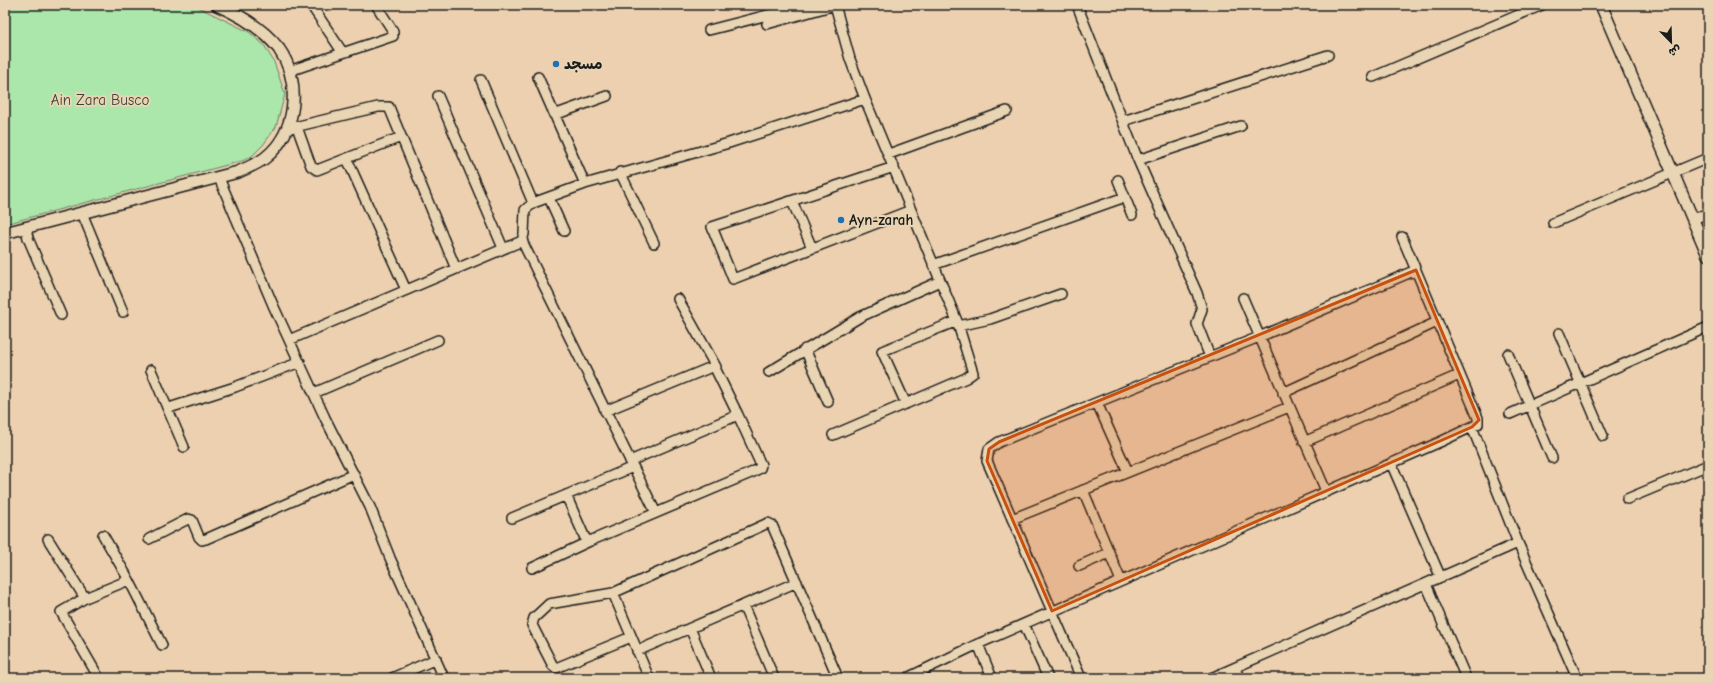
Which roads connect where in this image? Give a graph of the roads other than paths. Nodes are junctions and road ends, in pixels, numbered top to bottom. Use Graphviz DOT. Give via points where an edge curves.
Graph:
graph roads {
  1 [pos="217,5"];
  2 [pos="311,5"];
  3 [pos="376,5"];
  4 [pos="807,5"];
  5 [pos="835,5"];
  6 [pos="1077,5"];
  7 [pos="1542,5"];
  8 [pos="1601,5"];
  9 [pos="824,6"];
  10 [pos="767,24"];
  11 [pos="709,30"];
  12 [pos="343,53"];
  13 [pos="1328,55"];
  14 [pos="289,71"];
  15 [pos="538,77"];
  16 [pos="1373,77"];
  17 [pos="481,80"];
  18 [pos="438,96"];
  19 [pos="607,96"];
  20 [pos="865,99"];
  21 [pos="1007,111"];
  22 [pos="554,115"];
  23 [pos="1123,121"];
  24 [pos="1241,126"];
  25 [pos="292,128"];
  26 [pos="401,137"];
  27 [pos="889,154"];
  28 [pos="1708,158"];
  29 [pos="347,159"];
  30 [pos="1138,160"];
  31 [pos="894,167"];
  32 [pos="620,172"];
  33 [pos="1673,173"];
  34 [pos="219,178"];
  35 [pos="1118,180"];
  36 [pos="585,184"];
  37 [pos="1125,197"];
  38 [pos="548,198"];
  39 [pos="792,201"];
  40 [pos="534,203"];
  41 [pos="911,210"];
  42 [pos="82,213"];
  43 [pos="1708,213"];
  44 [pos="1132,216"];
  45 [pos="1693,219"];
  46 [pos="1553,224"];
  47 [pos="26,228"];
  48 [pos="564,231"];
  49 [pos="5,233"];
  50 [pos="1402,237"];
  51 [pos="522,241"];
  52 [pos="654,243"];
  53 [pos="502,248"];
  54 [pos="812,248"];
  55 [pos="1708,255"];
  56 [pos="933,264"];
  57 [pos="456,269"];
  58 [pos="1416,270"];
  59 [pos="940,281"];
  60 [pos="406,290"];
  61 [pos="1061,294"];
  62 [pos="1242,298"];
  63 [pos="678,299"];
  64 [pos="123,312"];
  65 [pos="61,315"];
  66 [pos="1437,322"];
  67 [pos="957,323"];
  68 [pos="1708,327"];
  69 [pos="1559,333"];
  70 [pos="1259,337"];
  71 [pos="289,340"];
  72 [pos="438,340"];
  73 [pos="805,349"];
  74 [pos="1508,354"];
  75 [pos="1210,357"];
  76 [pos="300,362"];
  77 [pos="716,367"];
  78 [pos="151,370"];
  79 [pos="769,372"];
  80 [pos="1459,375"];
  81 [pos="1580,383"];
  82 [pos="1283,393"];
  83 [pos="314,394"];
  84 [pos="828,402"];
  85 [pos="1096,403"];
  86 [pos="906,404"];
  87 [pos="1530,405"];
  88 [pos="1289,407"];
  89 [pos="169,408"];
  90 [pos="605,411"];
  91 [pos="738,414"];
  92 [pos="1510,414"];
  93 [pos="1472,428"];
  94 [pos="834,435"];
  95 [pos="1603,436"];
  96 [pos="1304,442"];
  97 [pos="184,446"];
  98 [pos="1552,458"];
  99 [pos="1391,463"];
  100 [pos="632,464"];
  101 [pos="1708,465"];
  102 [pos="1128,472"];
  103 [pos="354,474"];
  104 [pos="1083,490"];
  105 [pos="1326,491"];
  106 [pos="566,495"];
  107 [pos="1627,499"];
  108 [pos="656,513"];
  109 [pos="512,518"];
  110 [pos="1012,519"];
  111 [pos="104,535"];
  112 [pos="48,539"];
  113 [pos="149,539"];
  114 [pos="590,541"];
  115 [pos="1518,543"];
  116 [pos="1109,553"];
  117 [pos="1079,566"];
  118 [pos="532,568"];
  119 [pos="1441,578"];
  120 [pos="129,580"];
  121 [pos="1120,581"];
  122 [pos="797,582"];
  123 [pos="1426,584"];
  124 [pos="613,593"];
  125 [pos="85,598"];
  126 [pos="743,606"];
  127 [pos="1052,611"];
  128 [pos="1024,624"];
  129 [pos="690,628"];
  130 [pos="631,638"];
  131 [pos="978,644"];
  132 [pos="162,645"];
  133 [pos="637,651"];
  134 [pos="436,659"];
  135 [pos="1235,668"];
  136 [pos="96,677"];
  137 [pos="392,678"];
  138 [pos="444,678"];
  139 [pos="649,678"];
  140 [pos="711,678"];
  141 [pos="774,678"];
  142 [pos="838,678"];
  143 [pos="907,678"];
  144 [pos="992,678"];
  145 [pos="1048,678"];
  146 [pos="1081,678"];
  147 [pos="1212,678"];
  148 [pos="1239,678"];
  149 [pos="1466,678"];
  150 [pos="1577,678"];
  1 -- 14 [label="main road" via="260,30 279,50"];
  2 -- 12 [label="street"];
  3 -- 12 [label="street" via="393,31 393,36"];
  4 -- 11 [label="street"];
  5 -- 9 [label="street"];
  5 -- 20 [label="street"];
  6 -- 23 [label="street"];
  7 -- 16 [label="street"];
  8 -- 33 [label="main road"];
  9 -- 10 [label="street"];
  12 -- 14 [label="street"];
  13 -- 23 [label="street"];
  14 -- 25 [label="main road" via="293,88"];
  15 -- 22 [label="street"];
  17 -- 40 [label="street"];
  18 -- 53 [label="street"];
  19 -- 22 [label="street"];
  20 -- 27 [label="street"];
  20 -- 32 [label="street" via="729,143"];
  21 -- 27 [label="street"];
  22 -- 36 [label="street"];
  23 -- 30 [label="street"];
  24 -- 30 [label="street"];
  25 -- 26 [label="street" via="384,106 392,110"];
  25 -- 29 [label="street" via="314,170"];
  25 -- 34 [label="main road" via="265,158 238,172"];
  26 -- 29 [label="street"];
  26 -- 57 [label="street"];
  27 -- 31 [label="street"];
  28 -- 33 [label="street"];
  29 -- 60 [label="street"];
  30 -- 75 [label="street" via="1197,293 1202,309 1197,324"];
  31 -- 39 [label="street"];
  31 -- 41 [label="street"];
  32 -- 36 [label="street"];
  32 -- 52 [label="street"];
  33 -- 45 [label="main road"];
  33 -- 46 [label="street"];
  34 -- 42 [label="main road"];
  34 -- 71 [label="street"];
  35 -- 37 [label="street"];
  36 -- 38 [label="street"];
  37 -- 44 [label="street"];
  37 -- 56 [label="street"];
  38 -- 40 [label="street"];
  38 -- 48 [label="street"];
  39 -- 54 [label="street"];
  39 -- 54 [label="street" via="712,228 733,279"];
  40 -- 51 [label="street" via="525,210"];
  41 -- 54 [label="street"];
  41 -- 56 [label="street"];
  42 -- 47 [label="main road"];
  42 -- 64 [label="street"];
  43 -- 45 [label="street"];
  45 -- 55 [label="main road"];
  47 -- 49 [label="main road"];
  47 -- 65 [label="street"];
  50 -- 58 [label="street"];
  51 -- 53 [label="street"];
  51 -- 90 [label="street"];
  53 -- 57 [label="street"];
  56 -- 59 [label="street"];
  57 -- 60 [label="street"];
  58 -- 66 [label="street"];
  58 -- 70 [label="street"];
  59 -- 67 [label="street"];
  59 -- 73 [label="street" via="860,317"];
  60 -- 71 [label="street"];
  61 -- 67 [label="street" via="990,319"];
  62 -- 70 [label="street"];
  63 -- 77 [label="street"];
  66 -- 80 [label="street"];
  66 -- 82 [label="street"];
  67 -- 86 [label="street" via="973,373"];
  67 -- 86 [label="street" via="882,351"];
  68 -- 81 [label="street"];
  69 -- 81 [label="street"];
  70 -- 75 [label="street"];
  70 -- 82 [label="street"];
  71 -- 76 [label="street"];
  72 -- 83 [label="street"];
  73 -- 79 [label="street"];
  73 -- 84 [label="street"];
  74 -- 87 [label="street"];
  75 -- 85 [label="street"];
  76 -- 83 [label="street"];
  76 -- 89 [label="street" via="235,387"];
  77 -- 90 [label="street" via="708,368"];
  77 -- 91 [label="street"];
  78 -- 89 [label="street"];
  80 -- 93 [label="street" via="1479,420"];
  80 -- 96 [label="street"];
  81 -- 87 [label="street"];
  81 -- 95 [label="street"];
  82 -- 88 [label="street"];
  83 -- 103 [label="street"];
  85 -- 102 [label="street"];
  85 -- 110 [label="street" via="999,442 989,450 987,461"];
  86 -- 94 [label="street"];
  87 -- 92 [label="street"];
  87 -- 98 [label="street"];
  88 -- 96 [label="street"];
  88 -- 102 [label="street"];
  89 -- 97 [label="street"];
  90 -- 100 [label="street"];
  91 -- 100 [label="street"];
  91 -- 108 [label="street" via="761,462 760,468"];
  93 -- 99 [label="street"];
  93 -- 115 [label="street"];
  96 -- 105 [label="street"];
  99 -- 105 [label="street"];
  99 -- 119 [label="street"];
  100 -- 106 [label="street"];
  100 -- 108 [label="street"];
  101 -- 107 [label="street"];
  102 -- 104 [label="street"];
  103 -- 113 [label="street" via="206,539 202,540 199,537 192,520 188,519"];
  103 -- 134 [label="street"];
  104 -- 110 [label="street"];
  104 -- 116 [label="street"];
  105 -- 121 [label="street"];
  106 -- 109 [label="street"];
  106 -- 114 [label="street" via="585,538"];
  108 -- 114 [label="street"];
  110 -- 127 [label="street"];
  111 -- 120 [label="street"];
  112 -- 125 [label="street"];
  114 -- 118 [label="street"];
  115 -- 119 [label="street"];
  115 -- 150 [label="street"];
  116 -- 117 [label="street"];
  116 -- 121 [label="street"];
  119 -- 123 [label="street"];
  120 -- 125 [label="street"];
  120 -- 132 [label="street"];
  121 -- 127 [label="street"];
  122 -- 124 [label="street" via="772,525 768,523"];
  122 -- 126 [label="street"];
  122 -- 142 [label="street"];
  123 -- 135 [label="street"];
  123 -- 149 [label="street"];
  124 -- 130 [label="street"];
  124 -- 130 [label="street" via="548,604 534,618 532,626 556,668"];
  125 -- 136 [label="street" via="61,612"];
  126 -- 129 [label="street"];
  126 -- 141 [label="street"];
  127 -- 128 [label="street"];
  127 -- 146 [label="street"];
  128 -- 131 [label="street"];
  128 -- 145 [label="street"];
  129 -- 133 [label="street"];
  129 -- 140 [label="street"];
  130 -- 133 [label="street"];
  131 -- 143 [label="street"];
  131 -- 144 [label="street"];
  133 -- 139 [label="street"];
  134 -- 137 [label="street"];
  134 -- 138 [label="street"];
  135 -- 147 [label="street"];
  135 -- 148 [label="street"];
}
